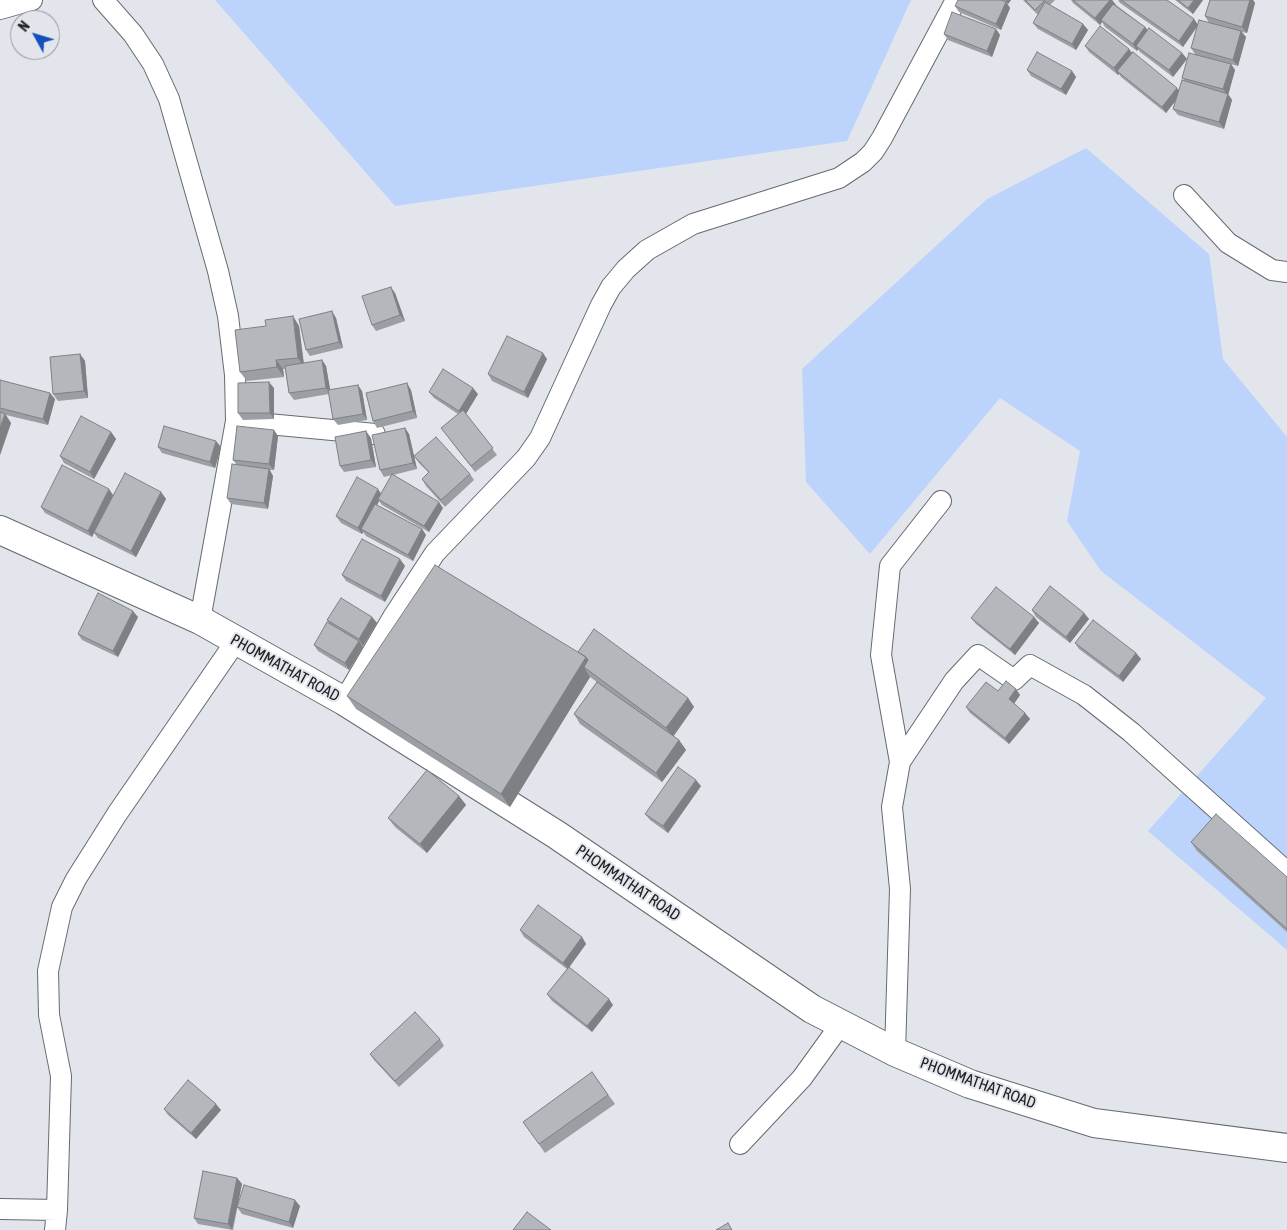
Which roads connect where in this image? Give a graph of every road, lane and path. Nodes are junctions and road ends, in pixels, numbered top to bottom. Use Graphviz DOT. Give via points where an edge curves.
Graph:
graph roads {
  1 [pos="32,0"];
  2 [pos="104,0"];
  3 [pos="956,0"];
  4 [pos="0,9"];
  5 [pos="1184,195"];
  6 [pos="1287,272"];
  7 [pos="236,421"];
  8 [pos="375,434"];
  9 [pos="941,501"];
  10 [pos="0,530"];
  11 [pos="200,620"];
  12 [pos="236,641"];
  13 [pos="344,701"];
  14 [pos="900,762"];
  15 [pos="1287,872"];
  16 [pos="841,1024"];
  17 [pos="895,1052"];
  18 [pos="740,1144"];
  19 [pos="1287,1148"];
  20 [pos="0,1209"];
  21 [pos="56,1210"];
  22 [pos="55,1230"];
  1 -- 4 [label="street"];
  2 -- 7 [label="street" via="154,64 169,99 228,316"];
  3 -- 13 [label="street" via="882,138 862,162 839,178 692,224 647,250 626,269 601,305 540,438 526,458 435,554 393,617"];
  5 -- 6 [label="street" via="1228,243 1272,270"];
  7 -- 8 [label="street"];
  7 -- 11 [label="street"];
  9 -- 14 [label="street" via="890,566 881,655"];
  10 -- 11 [label="street, PHOMMATHAT ROAD"];
  11 -- 12 [label="street, PHOMMATHAT ROAD"];
  12 -- 13 [label="street, PHOMMATHAT ROAD"];
  12 -- 21 [label="street" via="117,814 62,907 48,971 49,1015 60,1076"];
  13 -- 16 [label="street, PHOMMATHAT ROAD" via="557,835 812,1009"];
  14 -- 15 [label="street" via="954,681 978,655 1014,680 1030,665 1084,695 1131,732"];
  14 -- 17 [label="street" via="892,807 900,890"];
  16 -- 17 [label="street, PHOMMATHAT ROAD"];
  16 -- 18 [label="street" via="802,1078"];
  17 -- 19 [label="street, PHOMMATHAT ROAD" via="970,1084 1094,1123"];
  20 -- 21 [label="street"];
  21 -- 22 [label="street"];
}
